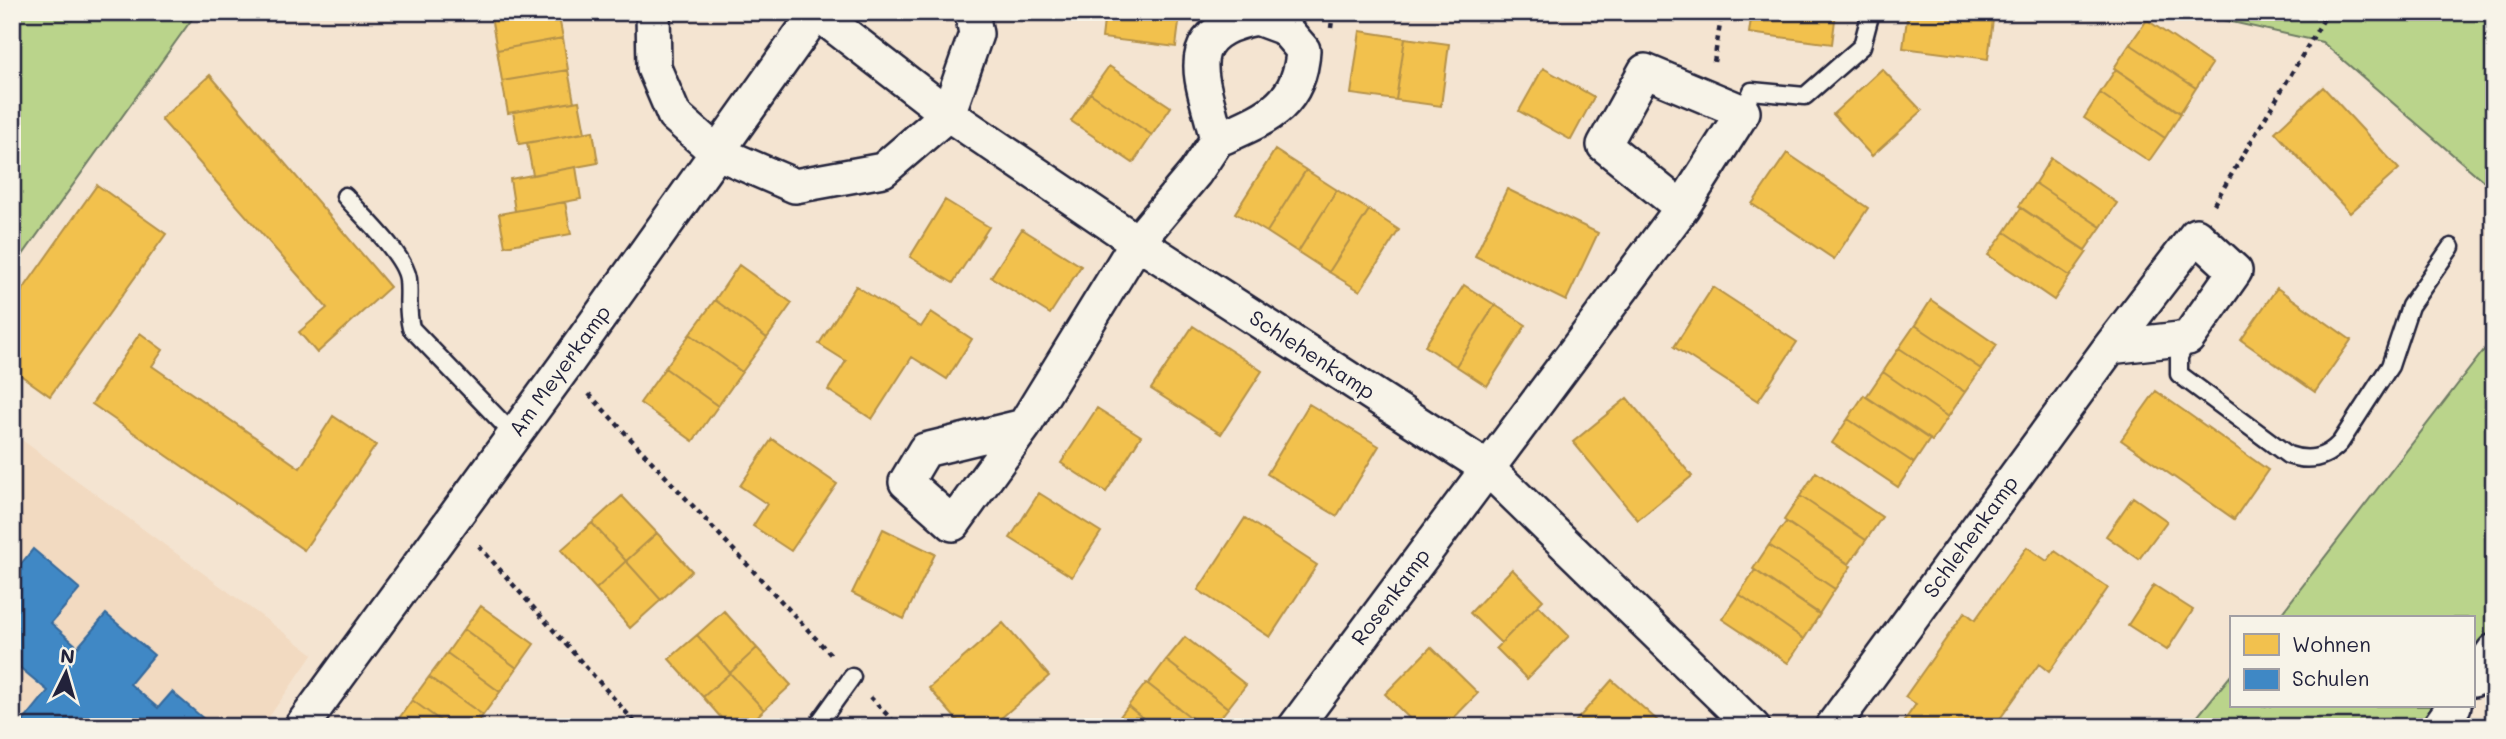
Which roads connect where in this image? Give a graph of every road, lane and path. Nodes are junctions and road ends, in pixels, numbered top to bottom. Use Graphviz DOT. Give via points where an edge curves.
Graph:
graph roads {
  1 [pos="653,12"];
  2 [pos="816,12"];
  3 [pos="972,12"];
  4 [pos="1722,12"];
  5 [pos="1871,12"];
  6 [pos="2328,12"];
  7 [pos="1709,98"];
  8 [pos="1743,112"];
  9 [pos="948,114"];
  10 [pos="1217,140"];
  11 [pos="716,152"];
  12 [pos="345,196"];
  13 [pos="1682,208"];
  14 [pos="2196,234"];
  15 [pos="1137,242"];
  16 [pos="2451,247"];
  17 [pos="2188,338"];
  18 [pos="2110,347"];
  19 [pos="564,367"];
  20 [pos="1024,426"];
  21 [pos="514,435"];
  22 [pos="1487,468"];
  23 [pos="453,517"];
  24 [pos="2494,651"];
  25 [pos="852,677"];
  26 [pos="2474,679"];
  27 [pos="2453,708"];
  28 [pos="301,727"];
  29 [pos="639,727"];
  30 [pos="816,727"];
  31 [pos="898,727"];
  32 [pos="1295,727"];
  33 [pos="1754,727"];
  34 [pos="1832,727"];
  35 [pos="2439,727"];
  1 -- 11 [label="street" via="654,68 674,115"];
  2 -- 9 [label="street, Schlehenkamp"];
  2 -- 11 [label="street, Am Meyerkamp"];
  3 -- 9 [label="street" via="976,34"];
  4 -- 7 [label="path"];
  5 -- 8 [label="lane" via="1861,46 1805,96 1752,90"];
  6 -- 14 [label="path"];
  7 -- 8 [label="street"];
  7 -- 13 [label="street" via="1645,71 1604,145"];
  8 -- 13 [label="street"];
  9 -- 11 [label="street" via="883,170 795,186"];
  9 -- 15 [label="street, Schlehenkamp"];
  10 -- 15 [label="street"];
  11 -- 19 [label="street, Am Meyerkamp"];
  12 -- 21 [label="lane" via="395,254 408,277 405,305 411,328"];
  13 -- 22 [label="street"];
  14 -- 17 [label="street" via="2235,271"];
  14 -- 18 [label="street, Schlehenkamp"];
  15 -- 20 [label="street"];
  15 -- 22 [label="street, Schlehenkamp"];
  16 -- 17 [label="lane" via="2404,317 2389,366 2340,443 2321,457 2288,455 2179,374 2179,357"];
  17 -- 18 [label="street"];
  18 -- 34 [label="street, Schlehenkamp"];
  19 -- 21 [label="street, Am Meyerkamp"];
  19 -- 25 [label="path"];
  21 -- 23 [label="street, Am Meyerkamp"];
  22 -- 32 [label="street, Rosenkamp"];
  22 -- 33 [label="street, Schlehenkamp"];
  23 -- 28 [label="street, Am Meyerkamp"];
  23 -- 29 [label="path"];
  24 -- 26 [label="street"];
  25 -- 30 [label="lane"];
  25 -- 31 [label="path"];
  27 -- 35 [label="street"];
}
